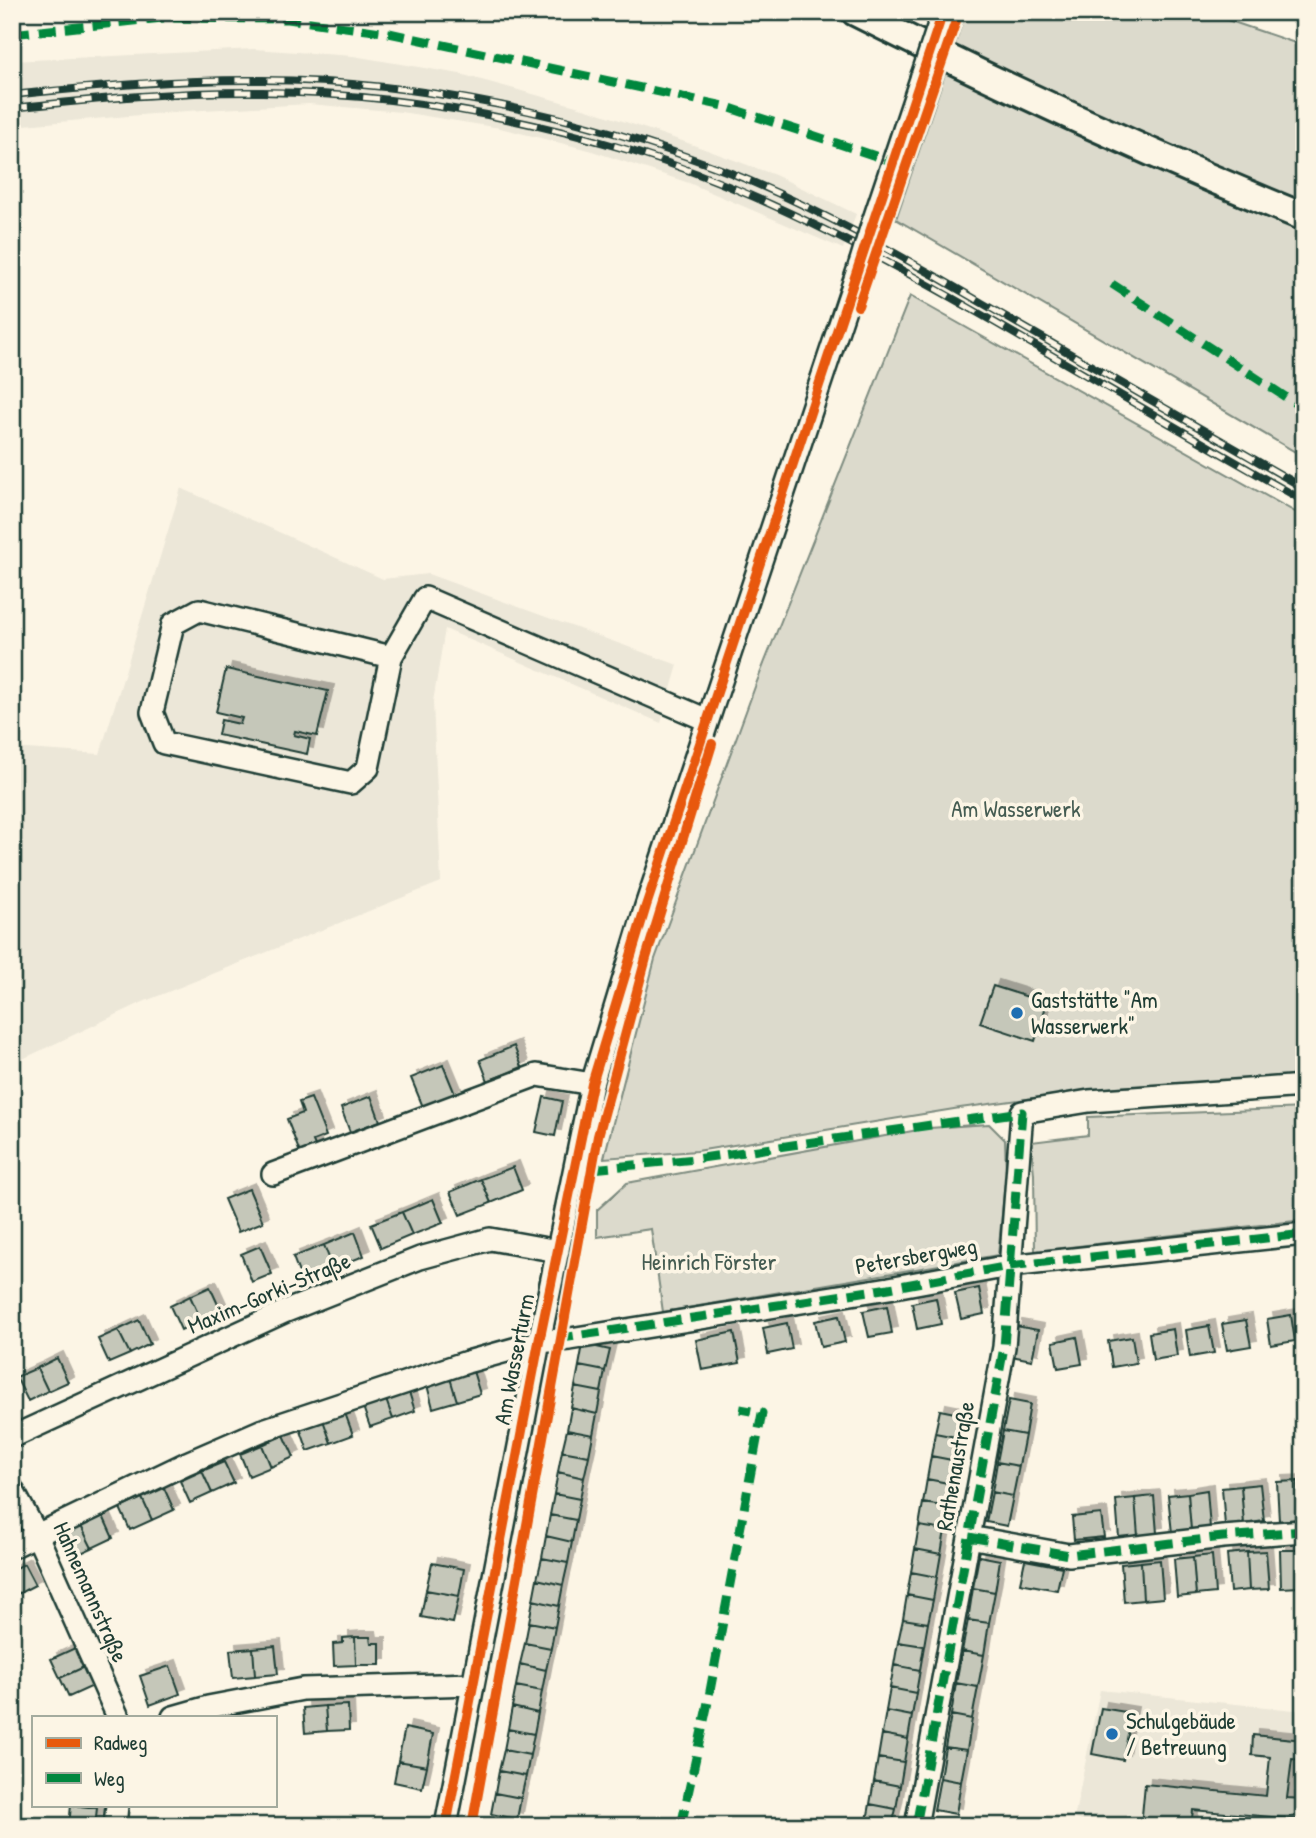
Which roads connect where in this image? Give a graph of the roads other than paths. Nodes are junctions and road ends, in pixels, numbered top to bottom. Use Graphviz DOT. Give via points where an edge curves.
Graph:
graph roads {
  1 [pos="855,12"];
  2 [pos="941,18"];
  3 [pos="1304,217"];
  4 [pos="391,657"];
  5 [pos="707,720"];
  6 [pos="592,1084"];
  7 [pos="1304,1086"];
  8 [pos="273,1174"];
  9 [pos="1304,1234"];
  10 [pos="558,1251"];
  11 [pos="1009,1266"];
  12 [pos="539,1342"];
  13 [pos="12,1437"];
  14 [pos="12,1489"];
  15 [pos="1304,1531"];
  16 [pos="36,1534"];
  17 [pos="969,1537"];
  18 [pos="12,1546"];
  19 [pos="473,1684"];
  20 [pos="118,1716"];
  21 [pos="176,1716"];
  22 [pos="117,1806"];
  23 [pos="115,1826"];
  24 [pos="446,1826"];
  25 [pos="916,1826"];
  1 -- 3 [label="main road" via="995,82"];
  2 -- 5 [label="street, Am Wasserturm, bridge"];
  4 -- 4 [label="street" via="368,768 351,783 164,743 152,712 173,624 199,610"];
  4 -- 5 [label="street" via="425,598"];
  5 -- 6 [label="street, Am Wasserturm"];
  6 -- 8 [label="street" via="537,1075"];
  6 -- 10 [label="street, Am Wasserturm"];
  7 -- 11 [label="street, Rathenaustraße" via="1089,1101 1022,1112"];
  9 -- 11 [label="street, Petersbergweg"];
  10 -- 12 [label="street, Am Wasserturm"];
  10 -- 13 [label="street, Maxim-Gorki-Straße" via="491,1239 420,1258 284,1312"];
  11 -- 12 [label="street, Petersbergweg"];
  11 -- 17 [label="street, Rathenaustraße" via="1004,1347"];
  12 -- 16 [label="street" via="263,1430"];
  12 -- 19 [label="street, Am Wasserturm"];
  14 -- 16 [label="street, Hahnemannstraße"];
  15 -- 17 [label="street" via="1069,1555"];
  16 -- 18 [label="street"];
  16 -- 20 [label="street, Hahnemannstraße"];
  17 -- 25 [label="street, Rathenaustraße"];
  19 -- 21 [label="street" via="303,1689"];
  19 -- 24 [label="street, Am Wasserturm"];
  22 -- 23 [label="street"];
}
